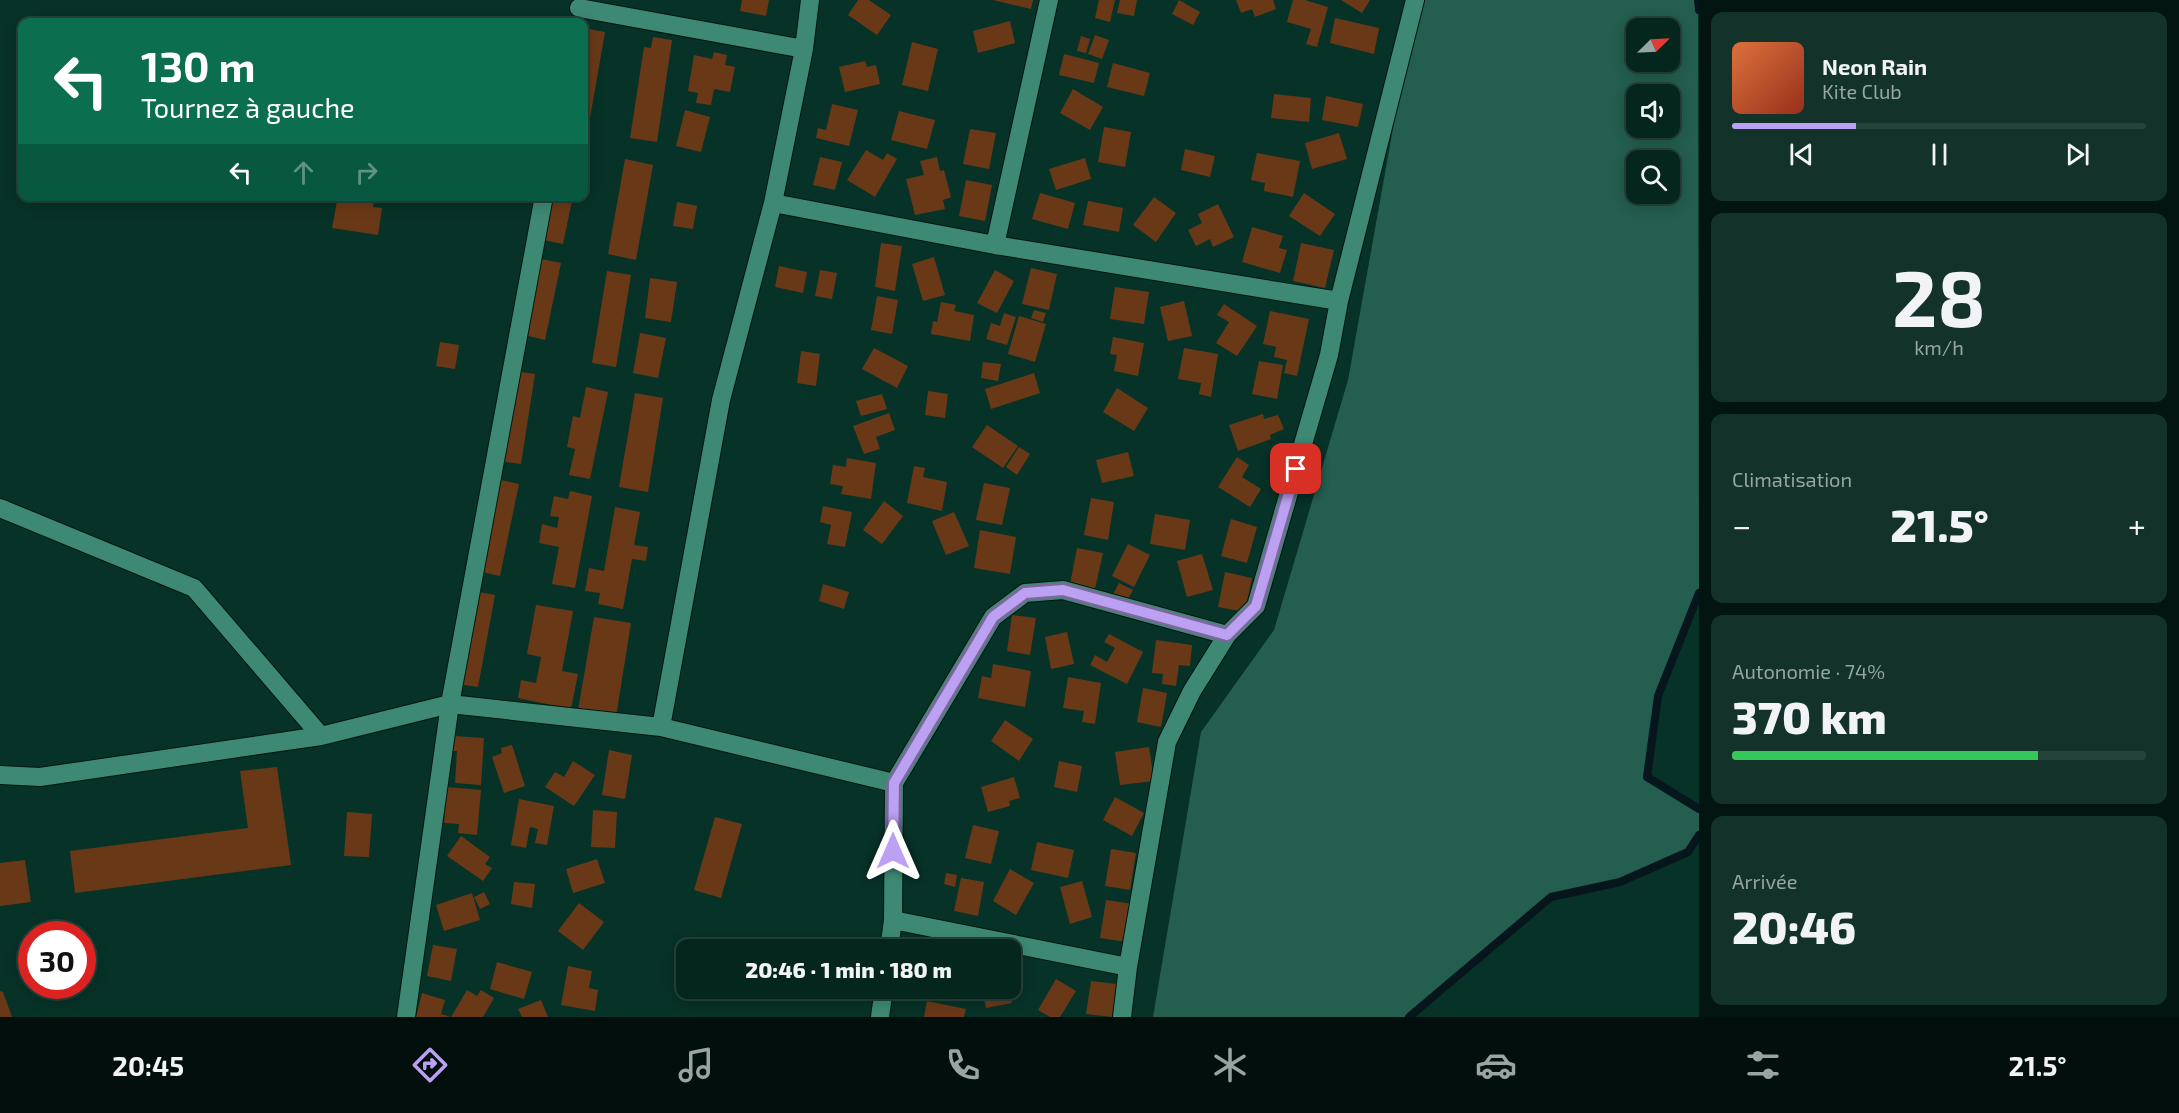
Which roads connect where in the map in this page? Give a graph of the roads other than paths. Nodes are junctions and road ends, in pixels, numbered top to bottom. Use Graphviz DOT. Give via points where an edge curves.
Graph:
graph roads {
  1 [pos="810,0"];
  2 [pos="1049,0"];
  3 [pos="1415,0"];
  4 [pos="578,10"];
  5 [pos="804,49"];
  6 [pos="543,201"];
  7 [pos="773,203"];
  8 [pos="995,246"];
  9 [pos="1339,301"];
  10 [pos="0,508"];
  11 [pos="1227,635"];
  12 [pos="450,704"];
  13 [pos="661,727"];
  14 [pos="321,736"];
  15 [pos="0,774"];
  16 [pos="894,783"];
  17 [pos="893,920"];
  18 [pos="890,939"];
  19 [pos="1128,967"];
  20 [pos="882,999"];
  21 [pos="406,1017"];
  22 [pos="880,1017"];
  23 [pos="1122,1017"];
  1 -- 5 [label="street"];
  2 -- 8 [label="street"];
  3 -- 9 [label="street"];
  4 -- 5 [label="street"];
  5 -- 7 [label="street"];
  6 -- 12 [label="street"];
  7 -- 8 [label="street"];
  7 -- 13 [label="street" via="721,400"];
  8 -- 9 [label="street"];
  9 -- 11 [label="street" via="1329,354 1256,606"];
  10 -- 14 [label="street" via="194,588"];
  11 -- 16 [label="street" via="1063,590 1025,593 993,617"];
  11 -- 19 [label="street" via="1192,691 1167,742"];
  12 -- 13 [label="street"];
  12 -- 14 [label="street"];
  12 -- 21 [label="street"];
  13 -- 16 [label="street"];
  14 -- 15 [label="street" via="40,777"];
  16 -- 17 [label="street"];
  17 -- 18 [label="street"];
  17 -- 19 [label="street"];
  19 -- 23 [label="street"];
  20 -- 22 [label="street"];
}
